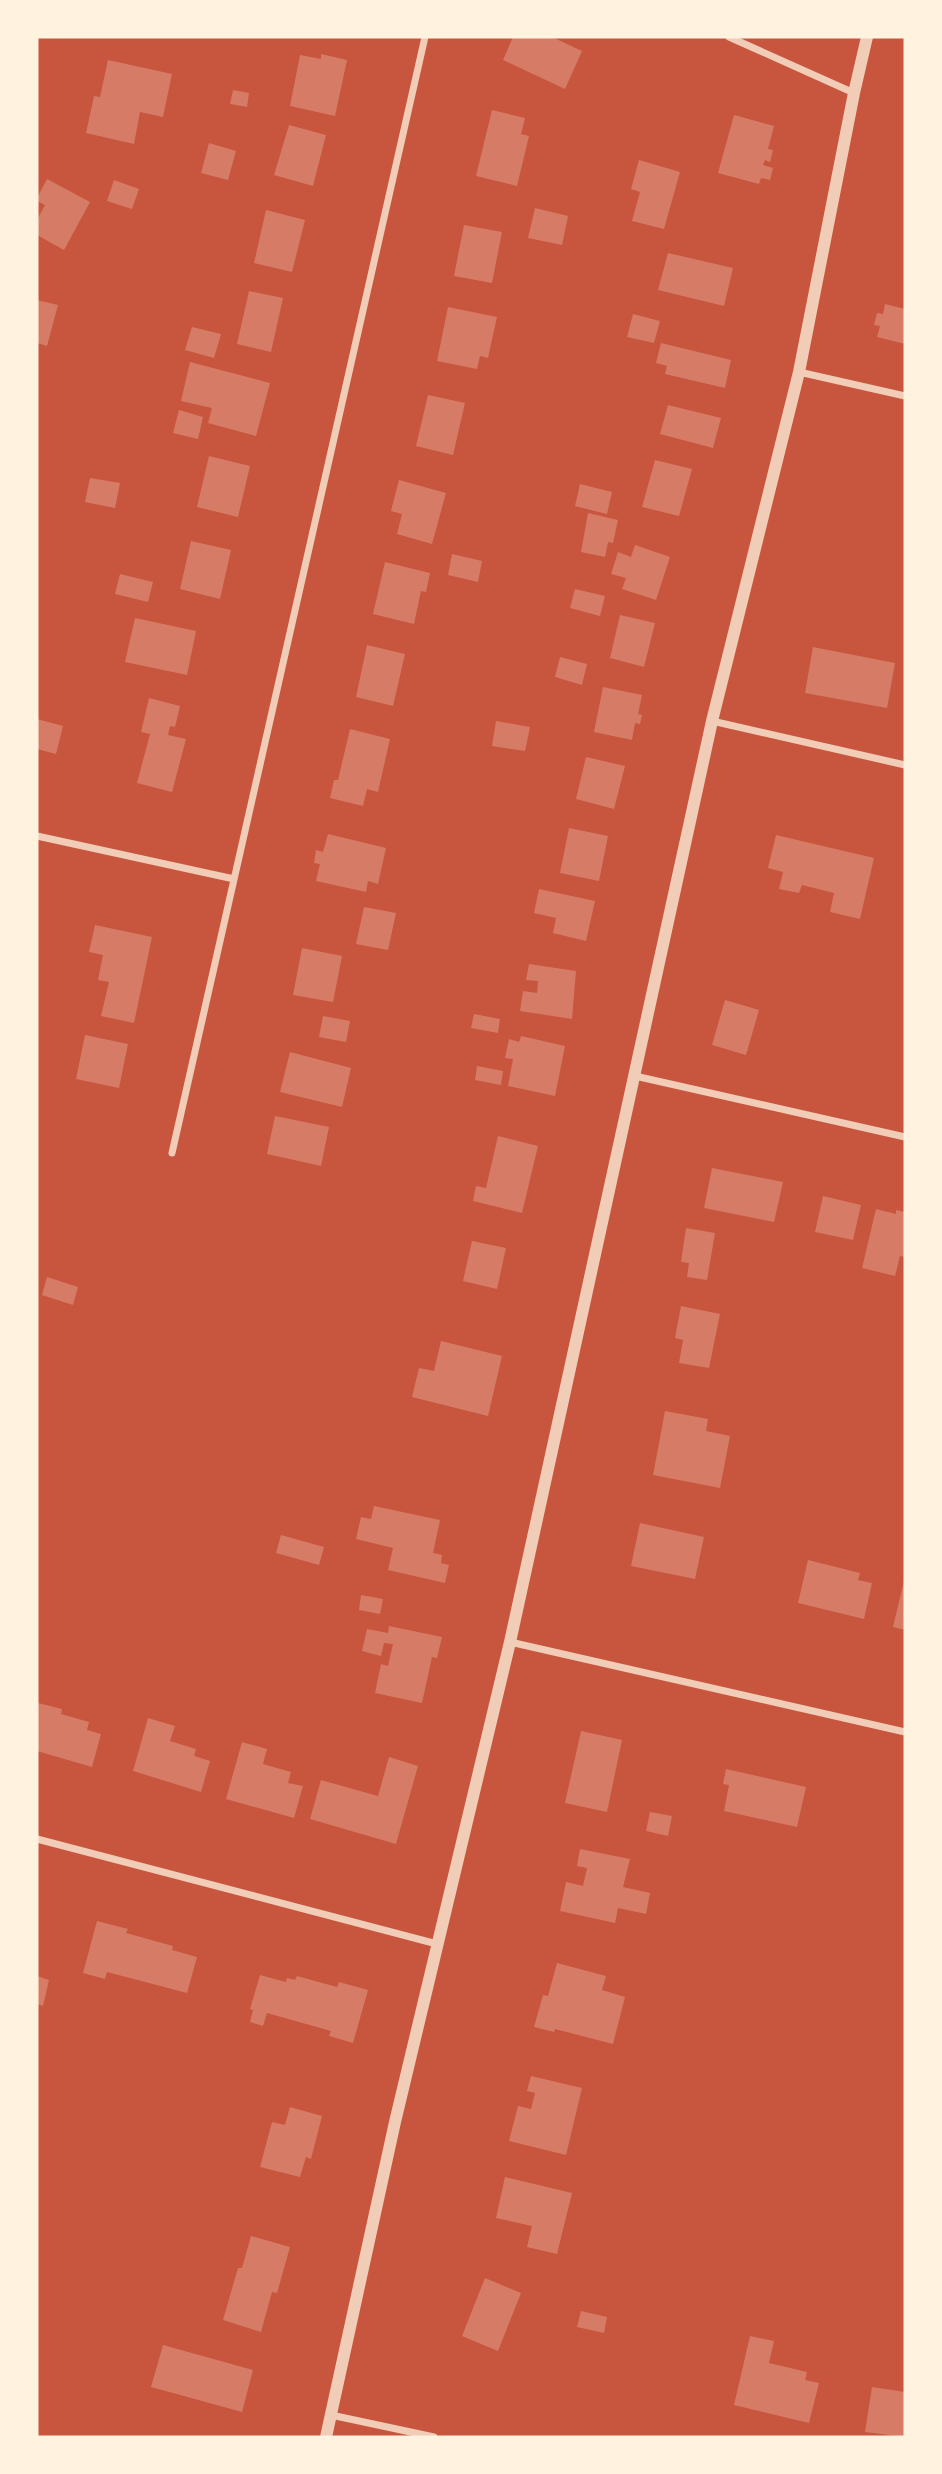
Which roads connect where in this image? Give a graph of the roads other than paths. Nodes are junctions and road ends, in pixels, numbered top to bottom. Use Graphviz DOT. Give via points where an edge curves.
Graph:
graph roads {
  1 [pos="425,37"];
  2 [pos="729,37"];
  3 [pos="867,37"];
  4 [pos="854,93"];
  5 [pos="799,372"];
  6 [pos="905,396"];
  7 [pos="712,721"];
  8 [pos="905,765"];
  9 [pos="37,836"];
  10 [pos="234,879"];
  11 [pos="635,1076"];
  12 [pos="905,1137"];
  13 [pos="172,1153"];
  14 [pos="510,1642"];
  15 [pos="905,1732"];
  16 [pos="37,1839"];
  17 [pos="438,1944"];
  18 [pos="331,2415"];
  19 [pos="326,2437"];
  20 [pos="434,2437"];
  1 -- 10 [label="street"];
  2 -- 4 [label="street"];
  3 -- 4 [label="street"];
  4 -- 5 [label="street"];
  5 -- 6 [label="street"];
  5 -- 7 [label="street"];
  7 -- 8 [label="street"];
  7 -- 11 [label="street"];
  9 -- 10 [label="street"];
  10 -- 13 [label="street"];
  11 -- 12 [label="street"];
  11 -- 14 [label="street"];
  14 -- 15 [label="street"];
  14 -- 17 [label="street"];
  16 -- 17 [label="street"];
  17 -- 18 [label="street"];
  18 -- 19 [label="street"];
  18 -- 20 [label="street"];
}
